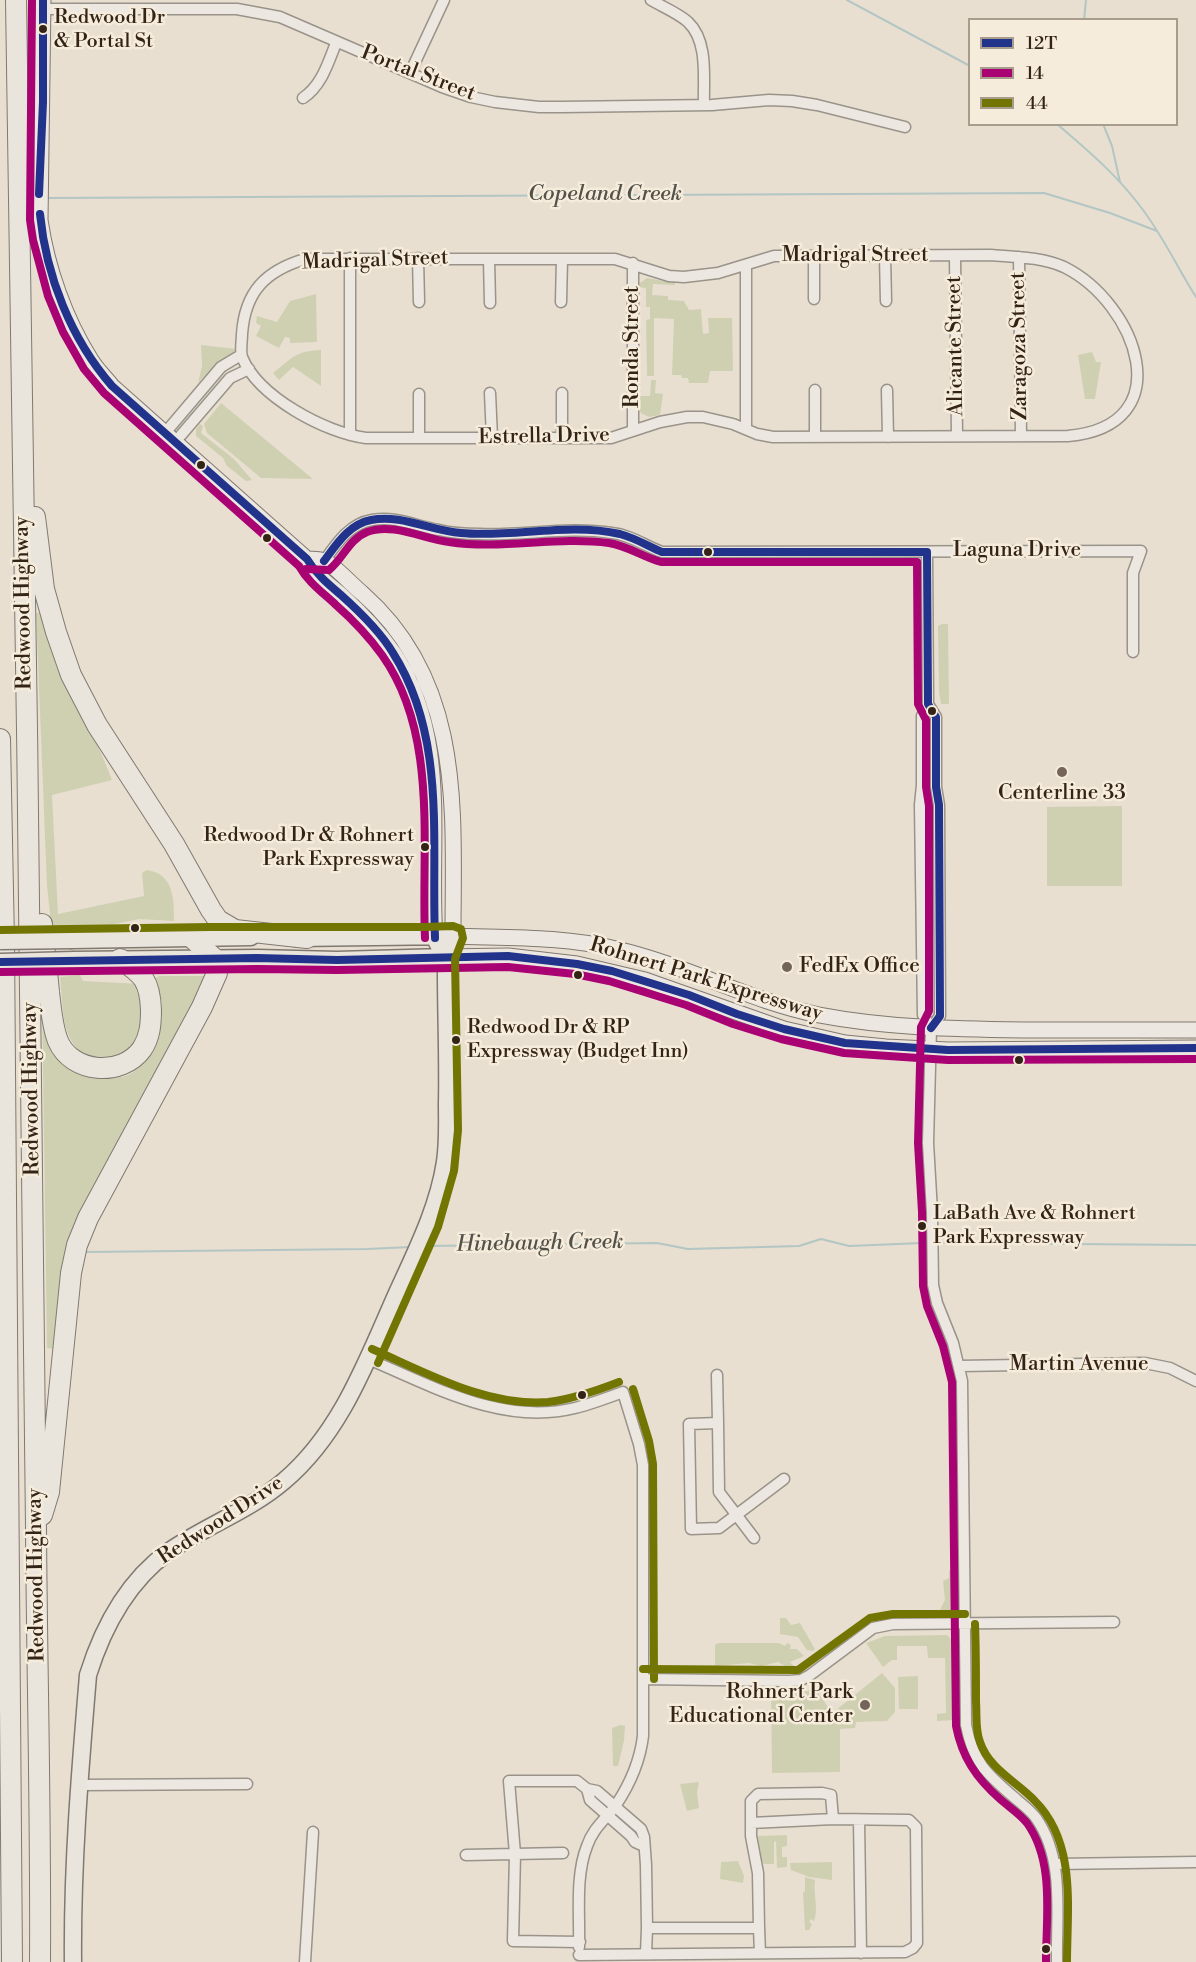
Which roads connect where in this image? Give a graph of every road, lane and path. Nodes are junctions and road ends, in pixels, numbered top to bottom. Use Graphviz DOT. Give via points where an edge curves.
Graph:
graph roads {
  1 [pos="16,0"];
  2 [pos="444,0"];
  3 [pos="651,0"];
  4 [pos="43,5"];
  5 [pos="336,43"];
  6 [pos="410,73"];
  7 [pos="303,98"];
  8 [pos="704,105"];
  9 [pos="905,128"];
  10 [pos="814,256"];
  11 [pos="885,256"];
  12 [pos="955,256"];
  13 [pos="1019,257"];
  14 [pos="350,258"];
  15 [pos="418,258"];
  16 [pos="489,259"];
  17 [pos="562,259"];
  18 [pos="633,263"];
  19 [pos="746,265"];
  20 [pos="814,299"];
  21 [pos="886,301"];
  22 [pos="419,302"];
  23 [pos="561,302"];
  24 [pos="490,303"];
  25 [pos="241,355"];
  26 [pos="249,369"];
  27 [pos="21,377"];
  28 [pos="815,390"];
  29 [pos="887,390"];
  30 [pos="490,393"];
  31 [pos="562,393"];
  32 [pos="419,394"];
  33 [pos="1119,417"];
  34 [pos="746,428"];
  35 [pos="633,431"];
  36 [pos="350,435"];
  37 [pos="957,436"];
  38 [pos="1021,436"];
  39 [pos="170,437"];
  40 [pos="815,437"];
  41 [pos="888,437"];
  42 [pos="419,438"];
  43 [pos="492,438"];
  44 [pos="562,438"];
  45 [pos="927,552"];
  46 [pos="307,559"];
  47 [pos="324,561"];
  48 [pos="314,574"];
  49 [pos="1132,652"];
  50 [pos="928,704"];
  51 [pos="0,739"];
  52 [pos="27,783"];
  53 [pos="453,936"];
  54 [pos="191,937"];
  55 [pos="307,938"];
  56 [pos="435,938"];
  57 [pos="0,941"];
  58 [pos="444,957"];
  59 [pos="215,958"];
  60 [pos="120,959"];
  61 [pos="0,962"];
  62 [pos="696,975"];
  63 [pos="689,995"];
  64 [pos="931,1028"];
  65 [pos="1196,1030"];
  66 [pos="0,1042"];
  67 [pos="1196,1048"];
  68 [pos="930,1049"];
  69 [pos="6,1100"];
  70 [pos="368,1359"];
  71 [pos="959,1366"];
  72 [pos="717,1375"];
  73 [pos="1196,1381"];
  74 [pos="718,1423"];
  75 [pos="784,1479"];
  76 [pos="736,1515"];
  77 [pos="36,1535"];
  78 [pos="754,1538"];
  79 [pos="1114,1622"];
  80 [pos="965,1624"];
  81 [pos="643,1679"];
  82 [pos="0,1772"];
  83 [pos="247,1784"];
  84 [pos="79,1785"];
  85 [pos="587,1789"];
  86 [pos="615,1806"];
  87 [pos="607,1815"];
  88 [pos="833,1820"];
  89 [pos="859,1820"];
  90 [pos="751,1823"];
  91 [pos="313,1832"];
  92 [pos="644,1846"];
  93 [pos="563,1853"];
  94 [pos="515,1854"];
  95 [pos="465,1855"];
  96 [pos="1196,1862"];
  97 [pos="1055,1864"];
  98 [pos="647,1928"];
  99 [pos="759,1928"];
  100 [pos="580,1942"];
  101 [pos="760,1953"];
  102 [pos="861,1953"];
  103 [pos="646,1954"];
  104 [pos="579,1958"];
  105 [pos="11,1962"];
  106 [pos="40,1962"];
  107 [pos="73,1962"];
  108 [pos="305,1962"];
  109 [pos="1057,1962"];
  1 -- 27 [label="highway, Redwood Highway"];
  2 -- 6 [label="street"];
  3 -- 8 [label="street" via="689,23 696,34 703,64"];
  4 -- 5 [label="street, Portal Street" via="255,11"];
  4 -- 39 [label="main road, Redwood Drive" via="39,194 43,244 76,334 92,362 112,386"];
  5 -- 6 [label="street, Portal Street"];
  5 -- 7 [label="street" via="319,82"];
  6 -- 8 [label="street, Portal Street" via="471,97 516,105"];
  8 -- 9 [label="street, Portal Street" via="792,101"];
  10 -- 11 [label="street, Madrigal Street"];
  10 -- 19 [label="street, Madrigal Street" via="774,256"];
  10 -- 20 [label="street"];
  11 -- 12 [label="street, Madrigal Street"];
  11 -- 21 [label="street"];
  12 -- 13 [label="street, Madrigal Street"];
  12 -- 37 [label="street, Alicante Street"];
  13 -- 33 [label="street, Madrigal Street" via="1062,266 1094,287 1115,311 1128,333 1138,365 1132,399"];
  13 -- 38 [label="street, Zaragoza Street"];
  14 -- 15 [label="street, Madrigal Street"];
  14 -- 25 [label="street, Madrigal Street" via="305,260 275,271 252,295 245,311"];
  14 -- 36 [label="street"];
  15 -- 16 [label="street, Madrigal Street"];
  15 -- 22 [label="street"];
  16 -- 17 [label="street, Madrigal Street"];
  16 -- 24 [label="street"];
  17 -- 18 [label="street, Madrigal Street"];
  17 -- 23 [label="street"];
  18 -- 19 [label="street, Madrigal Street" via="684,277"];
  18 -- 35 [label="street, Ronda Street"];
  19 -- 34 [label="street"];
  25 -- 26 [label="street, Estrella Drive"];
  25 -- 39 [label="street" via="221,367"];
  26 -- 36 [label="street, Estrella Drive" via="298,413"];
  26 -- 39 [label="street" via="230,378"];
  27 -- 52 [label="highway, Redwood Highway"];
  27 -- 55 [label="highway" via="44,589 71,675 97,725 218,920 235,930"];
  28 -- 40 [label="street"];
  29 -- 41 [label="street"];
  30 -- 43 [label="street"];
  31 -- 44 [label="street"];
  32 -- 42 [label="street"];
  33 -- 38 [label="street, Estrella Drive" via="1093,433"];
  34 -- 35 [label="street, Estrella Drive" via="687,417"];
  34 -- 40 [label="street, Estrella Drive" via="765,436"];
  35 -- 44 [label="street, Estrella Drive" via="611,438"];
  36 -- 42 [label="street, Estrella Drive"];
  37 -- 38 [label="street, Estrella Drive"];
  37 -- 41 [label="street, Estrella Drive"];
  39 -- 46 [label="main road, Redwood Drive"];
  40 -- 41 [label="street, Estrella Drive"];
  42 -- 43 [label="street, Estrella Drive"];
  43 -- 44 [label="street, Estrella Drive"];
  45 -- 47 [label="street, Laguna Drive" via="662,552 612,533 477,535 386,519 370,520 351,529"];
  45 -- 49 [label="street, Laguna Drive" via="1141,551 1133,573"];
  45 -- 50 [label="street"];
  46 -- 47 [label="main road"];
  46 -- 48 [label="main road, Redwood Drive"];
  47 -- 48 [label="street, Laguna Drive"];
  47 -- 53 [label="main road, Redwood Drive" via="374,604 403,638 434,698 450,776"];
  48 -- 56 [label="main road, Redwood Drive" via="382,637 404,672 422,717 433,772"];
  50 -- 64 [label="street" via="922,716 920,807 923,1015"];
  50 -- 64 [label="street" via="936,717 939,805 940,1016"];
  51 -- 69 [label="highway, Redwood Highway"];
  52 -- 60 [label="highway" via="52,1014 59,1043 81,1065 118,1066 131,1060 148,1039 148,985"];
  52 -- 77 [label="highway, Redwood Highway"];
  53 -- 56 [label="main road, Rohnert Park Expressway"];
  53 -- 58 [label="main road, Redwood Drive"];
  53 -- 62 [label="main road, Rohnert Park Expressway" via="578,942 627,952"];
  54 -- 55 [label="main road, Rohnert Park Expressway"];
  54 -- 57 [label="main road, Rohnert Park Expressway, bridge"];
  54 -- 59 [label="highway"];
  55 -- 56 [label="main road, Rohnert Park Expressway"];
  56 -- 58 [label="main road, Redwood Drive"];
  58 -- 59 [label="main road, Rohnert Park Expressway"];
  58 -- 63 [label="main road, Rohnert Park Expressway" via="508,956 576,964"];
  58 -- 70 [label="main road, Redwood Drive" via="446,1158 423,1234"];
  59 -- 60 [label="main road, Rohnert Park Expressway"];
  59 -- 77 [label="highway" via="217,973 207,997 77,1245 49,1492"];
  60 -- 61 [label="main road, Rohnert Park Expressway, bridge"];
  62 -- 63 [label="main road"];
  62 -- 64 [label="main road, Rohnert Park Expressway" via="817,1015"];
  63 -- 68 [label="main road, Rohnert Park Expressway" via="816,1037"];
  64 -- 65 [label="main road, Rohnert Park Expressway"];
  64 -- 68 [label="street"];
  66 -- 69 [label="highway"];
  67 -- 68 [label="main road, Rohnert Park Expressway"];
  68 -- 71 [label="street" via="928,1143 933,1285"];
  69 -- 105 [label="highway, Redwood Highway"];
  70 -- 81 [label="street" via="463,1400 530,1413 574,1408 623,1392 643,1465"];
  70 -- 84 [label="main road, Redwood Drive" via="338,1419 307,1460 258,1500 168,1553 134,1583 119,1604 88,1675"];
  71 -- 73 [label="street, Martin Avenue" via="1144,1363 1170,1368"];
  71 -- 80 [label="street"];
  72 -- 74 [label="street"];
  74 -- 76 [label="street" via="719,1492"];
  74 -- 76 [label="street" via="689,1425 692,1529 719,1528"];
  75 -- 76 [label="street"];
  76 -- 78 [label="street"];
  77 -- 106 [label="highway, Redwood Highway"];
  79 -- 80 [label="street"];
  80 -- 81 [label="street" via="893,1624 873,1628 801,1680"];
  80 -- 97 [label="street" via="966,1725 970,1744 987,1774 1035,1816"];
  81 -- 86 [label="street" via="641,1749 634,1774"];
  82 -- 105 [label="highway"];
  83 -- 84 [label="street"];
  84 -- 107 [label="main road, Redwood Drive"];
  85 -- 86 [label="street" via="597,1791"];
  85 -- 87 [label="street" via="590,1800"];
  85 -- 94 [label="street" via="576,1781 509,1781"];
  86 -- 87 [label="street"];
  86 -- 92 [label="street" via="641,1829"];
  87 -- 92 [label="street"];
  87 -- 100 [label="street" via="592,1835 584,1857"];
  88 -- 89 [label="street"];
  88 -- 90 [label="street"];
  88 -- 90 [label="street" via="831,1796 758,1794 751,1801"];
  89 -- 102 [label="street"];
  89 -- 102 [label="street" via="909,1820 916,1827 917,1943 905,1952"];
  90 -- 99 [label="street" via="758,1873"];
  91 -- 108 [label="street"];
  92 -- 98 [label="street"];
  93 -- 94 [label="street"];
  94 -- 95 [label="street"];
  94 -- 100 [label="street" via="513,1941"];
  96 -- 97 [label="street"];
  97 -- 109 [label="street"];
  98 -- 99 [label="street"];
  98 -- 103 [label="street"];
  99 -- 101 [label="street"];
  100 -- 104 [label="street"];
  101 -- 102 [label="street"];
  101 -- 103 [label="street"];
  103 -- 104 [label="street"];
}
